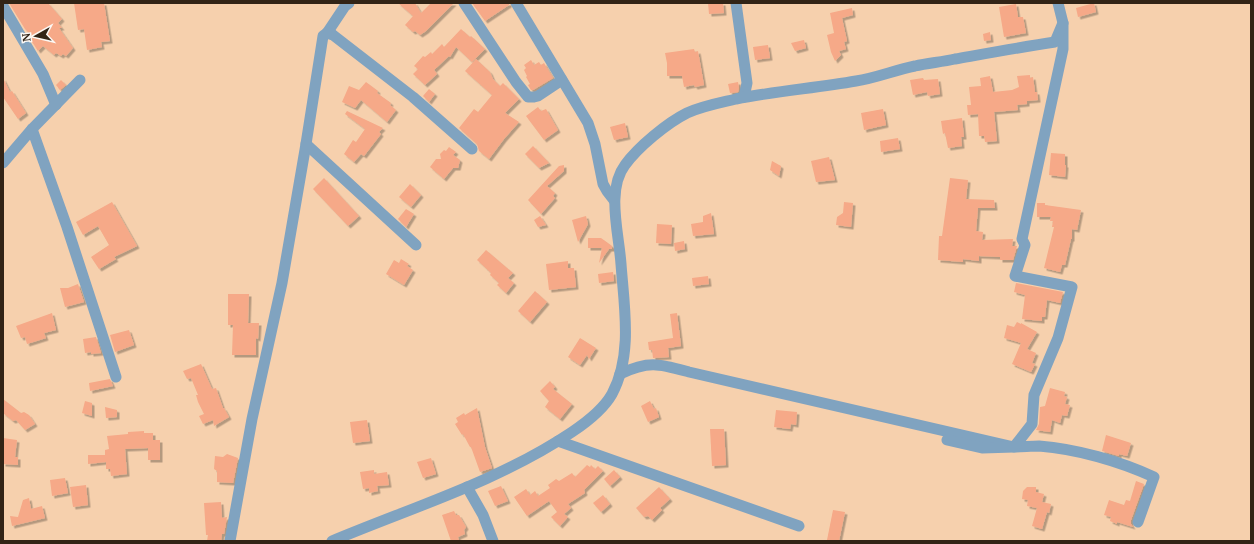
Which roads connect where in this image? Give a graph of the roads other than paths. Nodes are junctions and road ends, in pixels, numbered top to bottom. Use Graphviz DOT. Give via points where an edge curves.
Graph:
graph roads {
  1 [pos="349,3"];
  2 [pos="464,3"];
  3 [pos="516,3"];
  4 [pos="736,3"];
  5 [pos="1058,3"];
  6 [pos="3,6"];
  7 [pos="327,33"];
  8 [pos="1059,46"];
  9 [pos="80,80"];
  10 [pos="562,80"];
  11 [pos="744,97"];
  12 [pos="56,105"];
  13 [pos="32,129"];
  14 [pos="306,144"];
  15 [pos="472,149"];
  16 [pos="3,163"];
  17 [pos="614,200"];
  18 [pos="416,245"];
  19 [pos="620,374"];
  20 [pos="116,377"];
  21 [pos="943,438"];
  22 [pos="558,441"];
  23 [pos="1014,447"];
  24 [pos="467,487"];
  25 [pos="1138,522"];
  26 [pos="799,526"];
  27 [pos="230,541"];
  28 [pos="332,541"];
  29 [pos="494,541"];
  1 -- 7 [label="street"];
  2 -- 10 [label="street" via="528,97 538,96"];
  3 -- 10 [label="street"];
  4 -- 11 [label="street" via="747,83"];
  5 -- 8 [label="street" via="1063,23"];
  6 -- 12 [label="street" via="43,74"];
  7 -- 14 [label="street" via="323,36"];
  7 -- 15 [label="street" via="333,34 413,97"];
  8 -- 11 [label="street" via="914,66 856,81"];
  8 -- 23 [label="street" via="1022,238 1025,245 1015,276 1072,287 1058,338 1034,395 1032,424"];
  9 -- 12 [label="street"];
  10 -- 17 [label="street" via="588,123 603,184"];
  11 -- 17 [label="street" via="688,113 672,122 635,152 623,168 616,183"];
  12 -- 13 [label="street"];
  13 -- 16 [label="street"];
  13 -- 20 [label="street"];
  14 -- 18 [label="street"];
  14 -- 27 [label="street" via="282,283 252,419"];
  17 -- 19 [label="street" via="621,262 625,339"];
  19 -- 22 [label="street" via="613,392 597,413"];
  19 -- 23 [label="street" via="639,365 665,366"];
  21 -- 23 [label="street" via="982,448"];
  22 -- 24 [label="street" via="500,473"];
  22 -- 26 [label="street"];
  23 -- 25 [label="street" via="1038,446 1076,452 1109,460 1154,477"];
  24 -- 28 [label="street"];
  24 -- 29 [label="street"];
}
